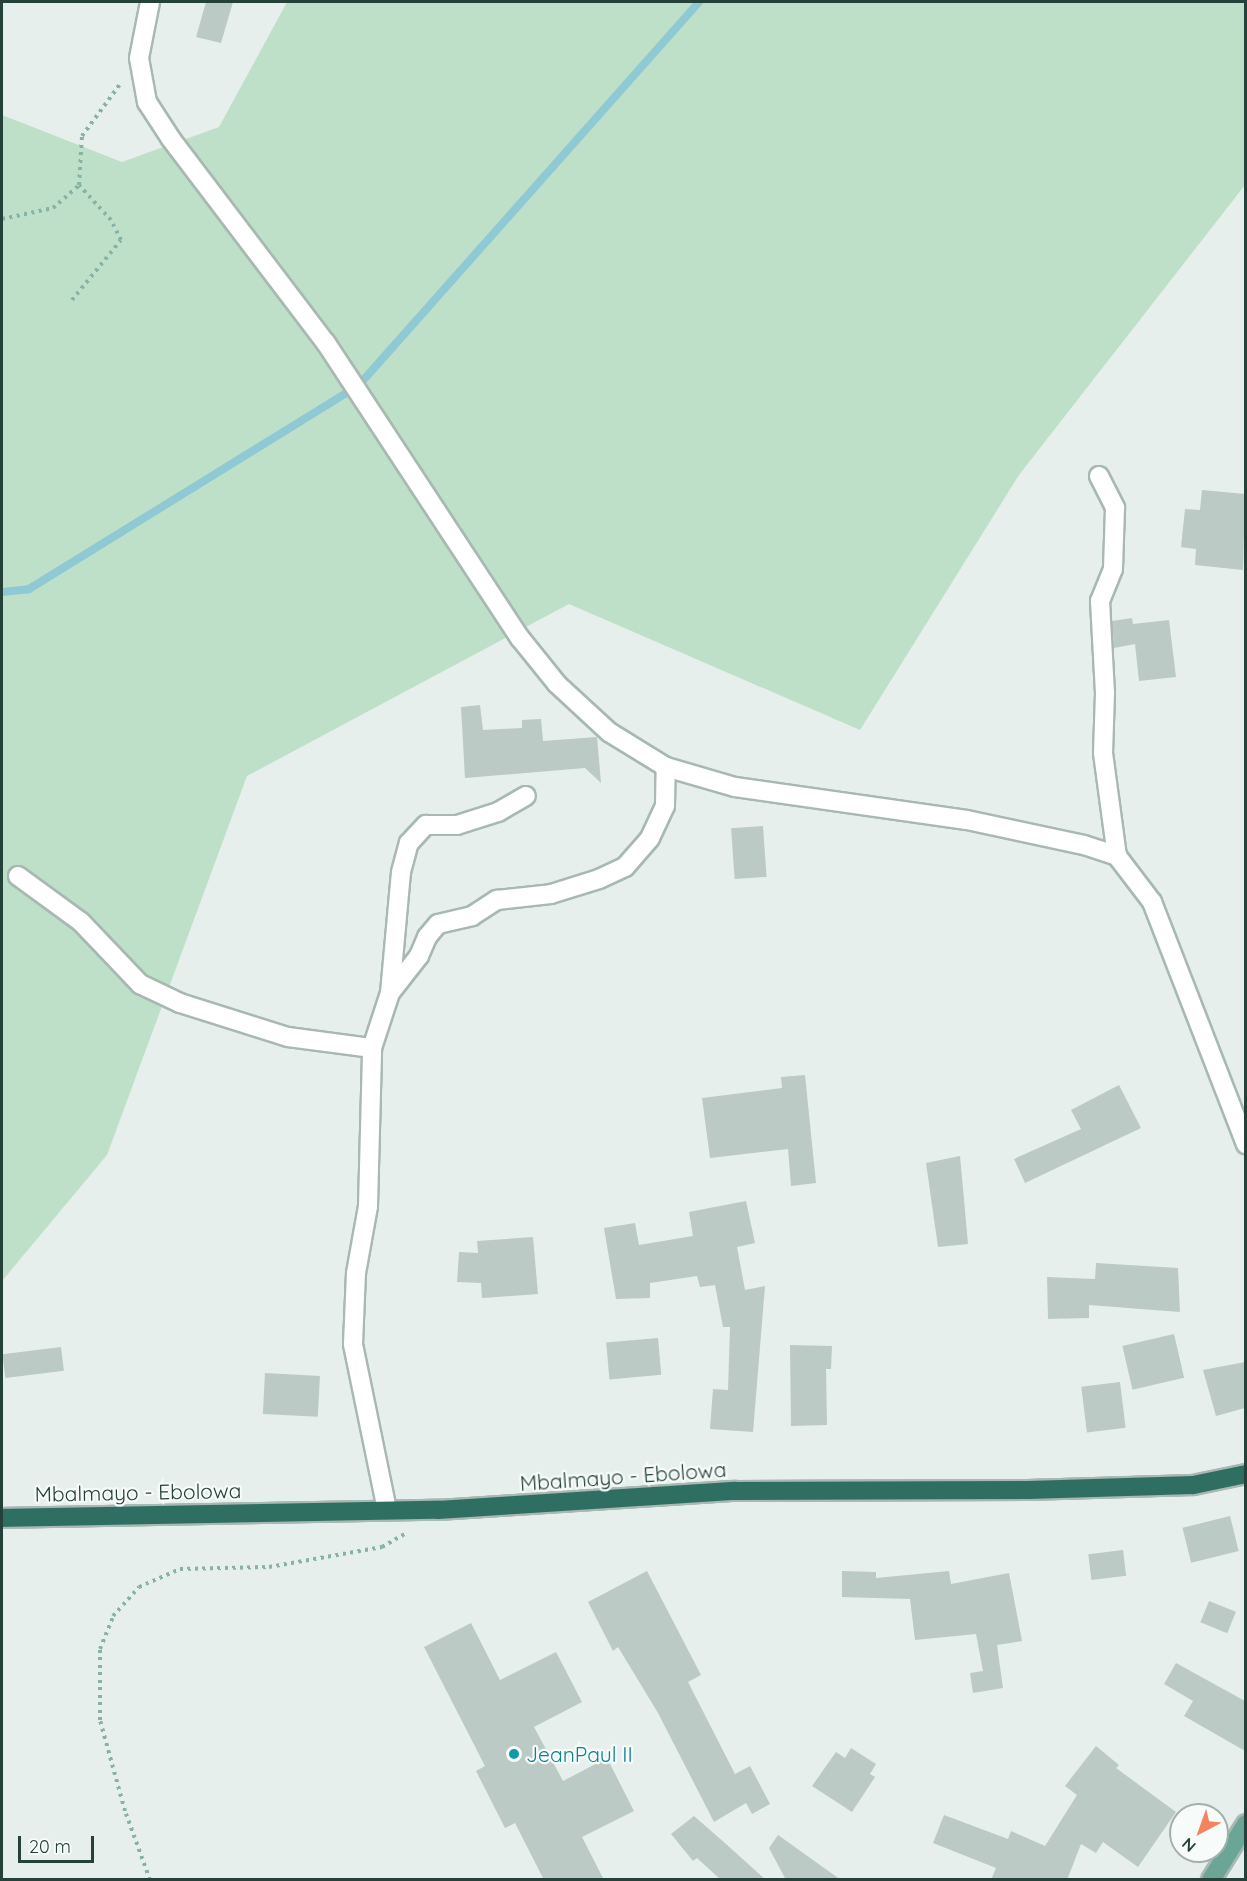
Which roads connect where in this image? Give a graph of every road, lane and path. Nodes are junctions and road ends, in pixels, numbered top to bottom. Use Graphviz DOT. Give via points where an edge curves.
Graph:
graph roads {
  1 [pos="150,2"];
  2 [pos="139,58"];
  3 [pos="79,185"];
  4 [pos="2,219"];
  5 [pos="72,300"];
  6 [pos="1099,476"];
  7 [pos="666,767"];
  8 [pos="526,796"];
  9 [pos="1118,856"];
  10 [pos="18,876"];
  11 [pos="390,993"];
  12 [pos="372,1048"];
  13 [pos="1245,1144"];
  14 [pos="1245,1474"];
  15 [pos="387,1510"];
  16 [pos="2,1518"];
  17 [pos="408,1532"];
  18 [pos="1245,1824"];
  19 [pos="150,1880"];
  20 [pos="1211,1880"];
  1 -- 2 [label="street"];
  2 -- 3 [label="path" via="82,136"];
  2 -- 7 [label="street" via="147,102 165,130 326,343 520,638 557,684 609,732"];
  3 -- 4 [label="path" via="54,208"];
  3 -- 5 [label="path" via="111,220 121,240"];
  6 -- 9 [label="street" via="1115,508 1113,569 1100,601 1105,693 1103,753"];
  7 -- 9 [label="street" via="735,787 967,820"];
  7 -- 11 [label="street" via="665,806 650,838 625,867 551,894 497,900 472,916 438,924"];
  8 -- 11 [label="street" via="498,812 457,825 426,825 409,843 401,872"];
  9 -- 13 [label="street" via="1152,902"];
  10 -- 12 [label="street" via="81,922 140,984 231,1022 288,1037"];
  11 -- 12 [label="street"];
  12 -- 15 [label="street" via="368,1206 356,1273 353,1344"];
  14 -- 15 [label="highway, Mbalmayo - Ebolowa" via="1193,1485 735,1491"];
  15 -- 16 [label="highway, Mbalmayo - Ebolowa"];
  17 -- 19 [label="path" via="381,1547 269,1567 180,1569 139,1587 113,1616 100,1649 100,1720"];
  18 -- 20 [label="main road"];
}
